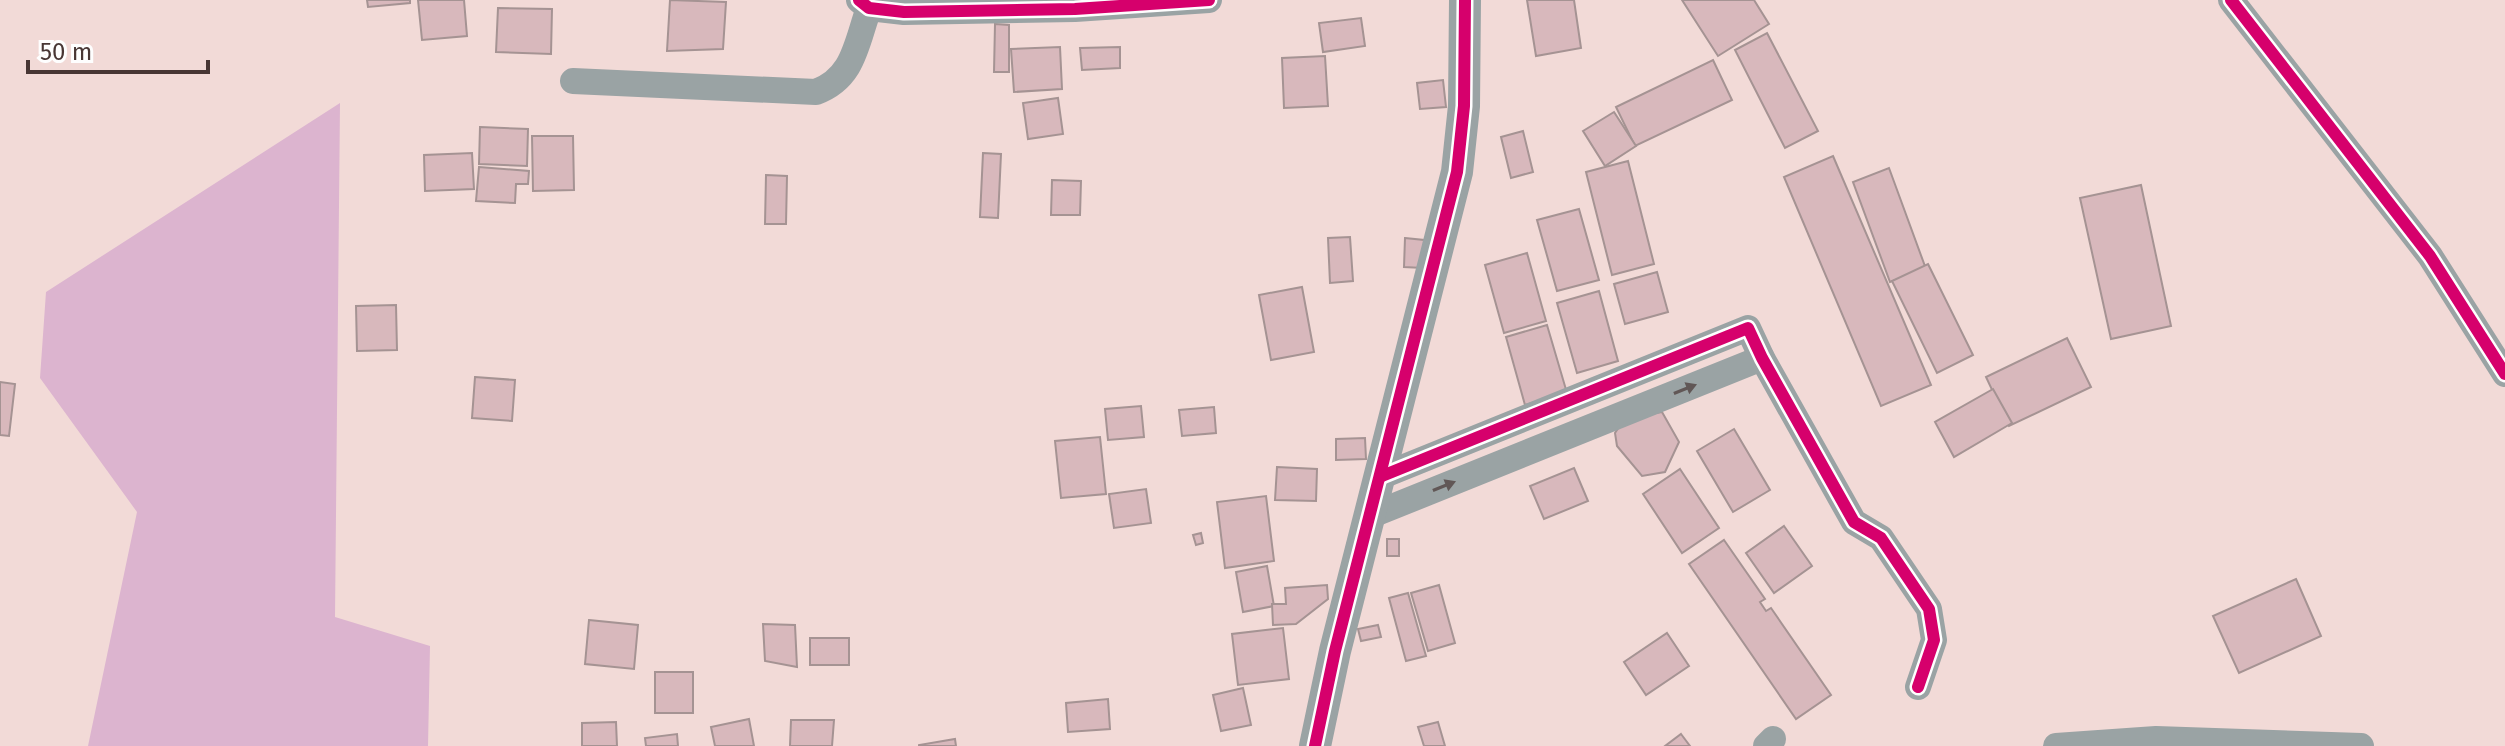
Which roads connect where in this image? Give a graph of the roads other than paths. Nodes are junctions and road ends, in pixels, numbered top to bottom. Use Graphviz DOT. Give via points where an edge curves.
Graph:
graph roads {
  1 [pos="1209,0"];
  2 [pos="1465,0"];
  3 [pos="2231,0"];
  4 [pos="864,4"];
  5 [pos="573,81"];
  6 [pos="1762,358"];
  7 [pos="2505,374"];
  8 [pos="1382,476"];
  9 [pos="1372,515"];
  10 [pos="1918,687"];
  11 [pos="1315,746"];
  12 [pos="2056,746"];
  13 [pos="2361,746"];
  1 -- 4 [label="street" via="904,12"];
  2 -- 8 [label="street" via="1457,172"];
  3 -- 7 [label="street" via="2430,256"];
  4 -- 5 [label="street" via="848,67 835,85 816,92"];
  6 -- 8 [label="street" via="1751,330 1745,328"];
  9 -- 6 [label="street, one-way"];
  6 -- 10 [label="street" via="1854,522 1881,538 1929,609 1934,640"];
  8 -- 9 [label="street"];
  9 -- 11 [label="street"];
  12 -- 13 [label="street" via="2156,739"];
}
